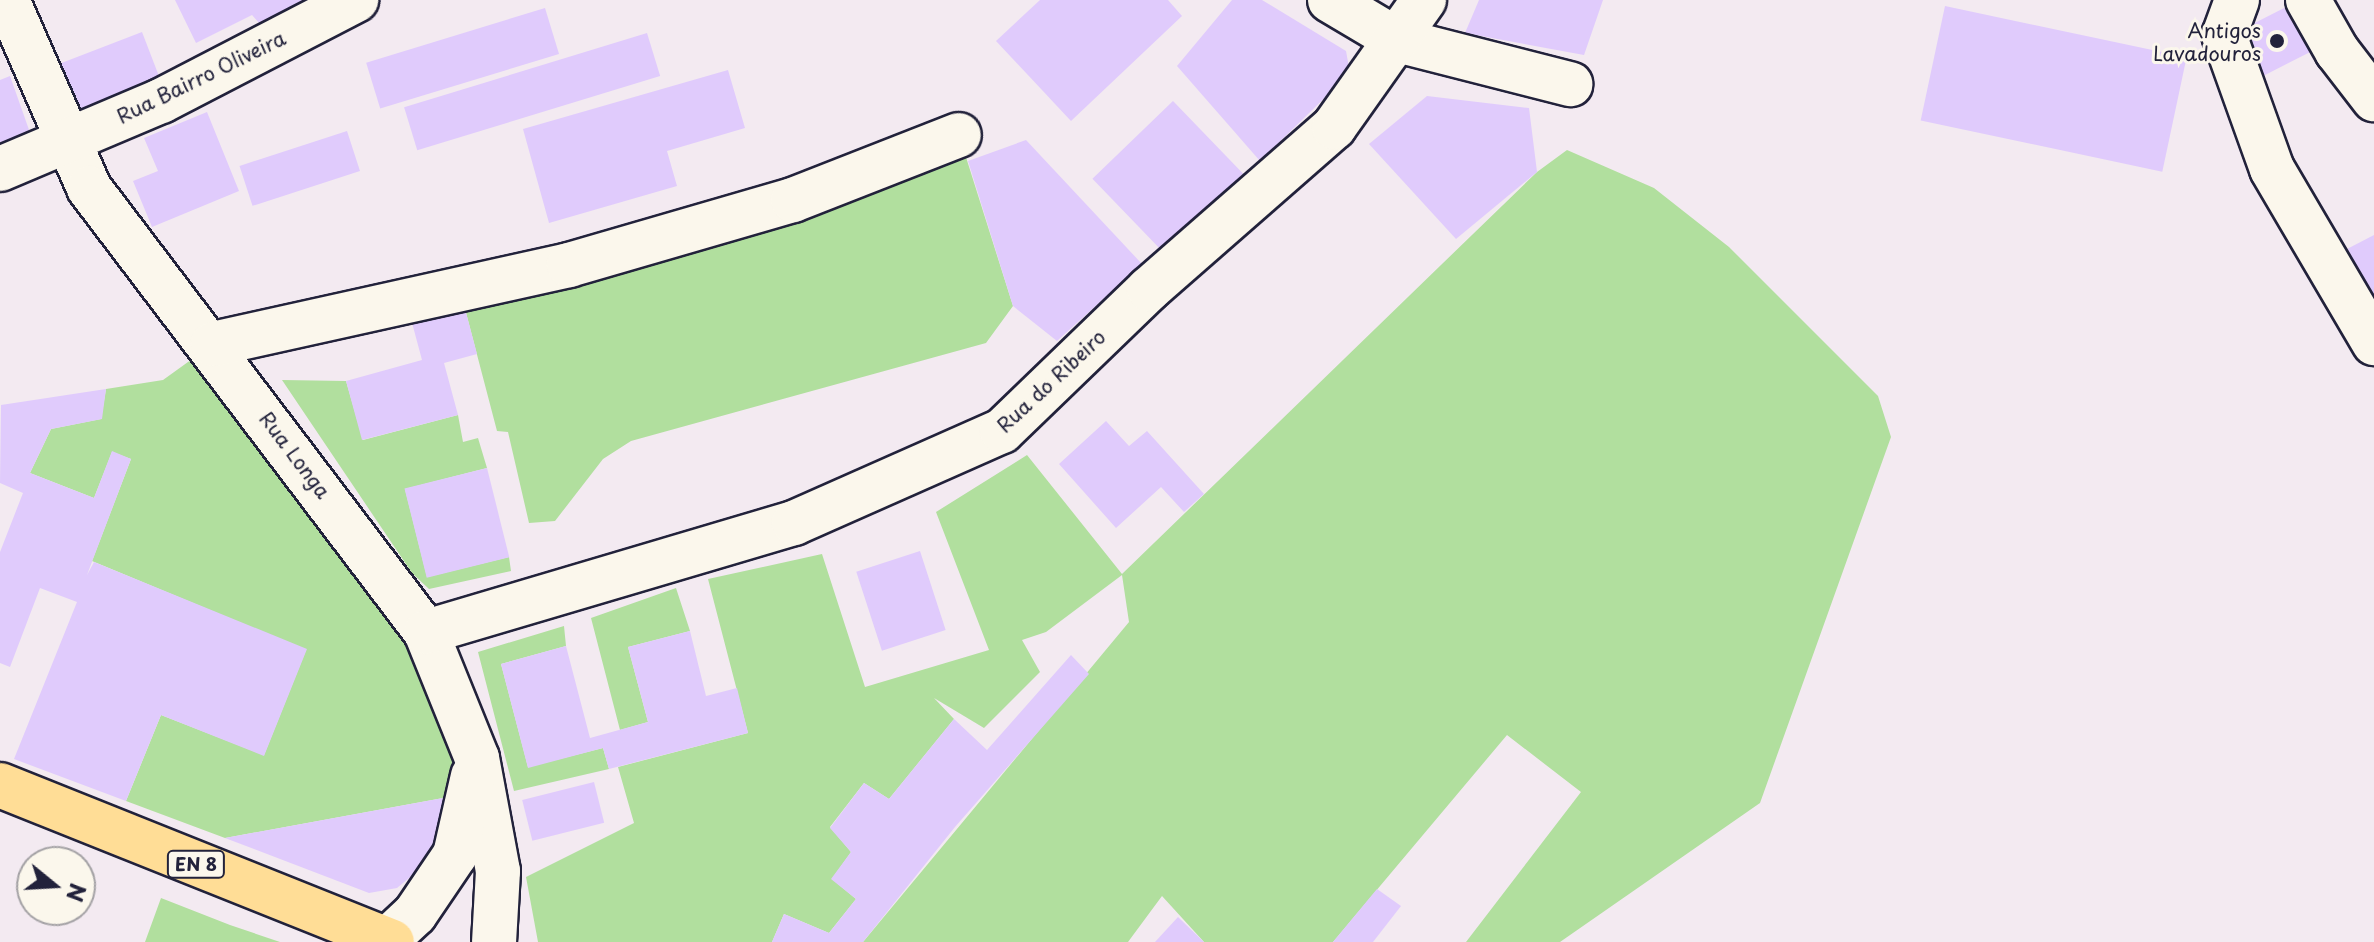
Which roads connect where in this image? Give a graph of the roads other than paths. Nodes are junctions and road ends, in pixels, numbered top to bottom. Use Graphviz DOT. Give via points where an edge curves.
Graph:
graph roads {
  1 [pos="7,0"];
  2 [pos="356,0"];
  3 [pos="1330,0"];
  4 [pos="1424,0"];
  5 [pos="2237,0"];
  6 [pos="2308,0"];
  7 [pos="1397,40"];
  8 [pos="1570,84"];
  9 [pos="2374,99"];
  10 [pos="959,135"];
  11 [pos="67,138"];
  12 [pos="0,169"];
  13 [pos="2374,343"];
  14 [pos="213,344"];
  15 [pos="426,632"];
  16 [pos="477,758"];
  17 [pos="0,785"];
  18 [pos="390,941"];
  19 [pos="494,942"];
  1 -- 11 [label="street, Rua Longa"];
  2 -- 11 [label="street, Rua Bairro Oliveira" via="161,101"];
  3 -- 7 [label="street"];
  4 -- 7 [label="street, Rua do Ribeiro"];
  5 -- 13 [label="street" via="2224,35 2272,169"];
  6 -- 9 [label="street" via="2337,51"];
  7 -- 8 [label="street"];
  7 -- 15 [label="street, Rua do Ribeiro" via="1334,127 1149,289 1002,431 794,523"];
  10 -- 14 [label="street" via="778,204 569,265"];
  11 -- 12 [label="street, Rua Bairro Oliveira"];
  11 -- 14 [label="street, Rua Longa" via="89,188"];
  14 -- 15 [label="street, Rua Longa"];
  15 -- 16 [label="street, Rua Longa"];
  16 -- 18 [label="street" via="455,855"];
  16 -- 19 [label="street, Rua Longa" via="498,871"];
  17 -- 18 [label="main road, EN 8"];
}
